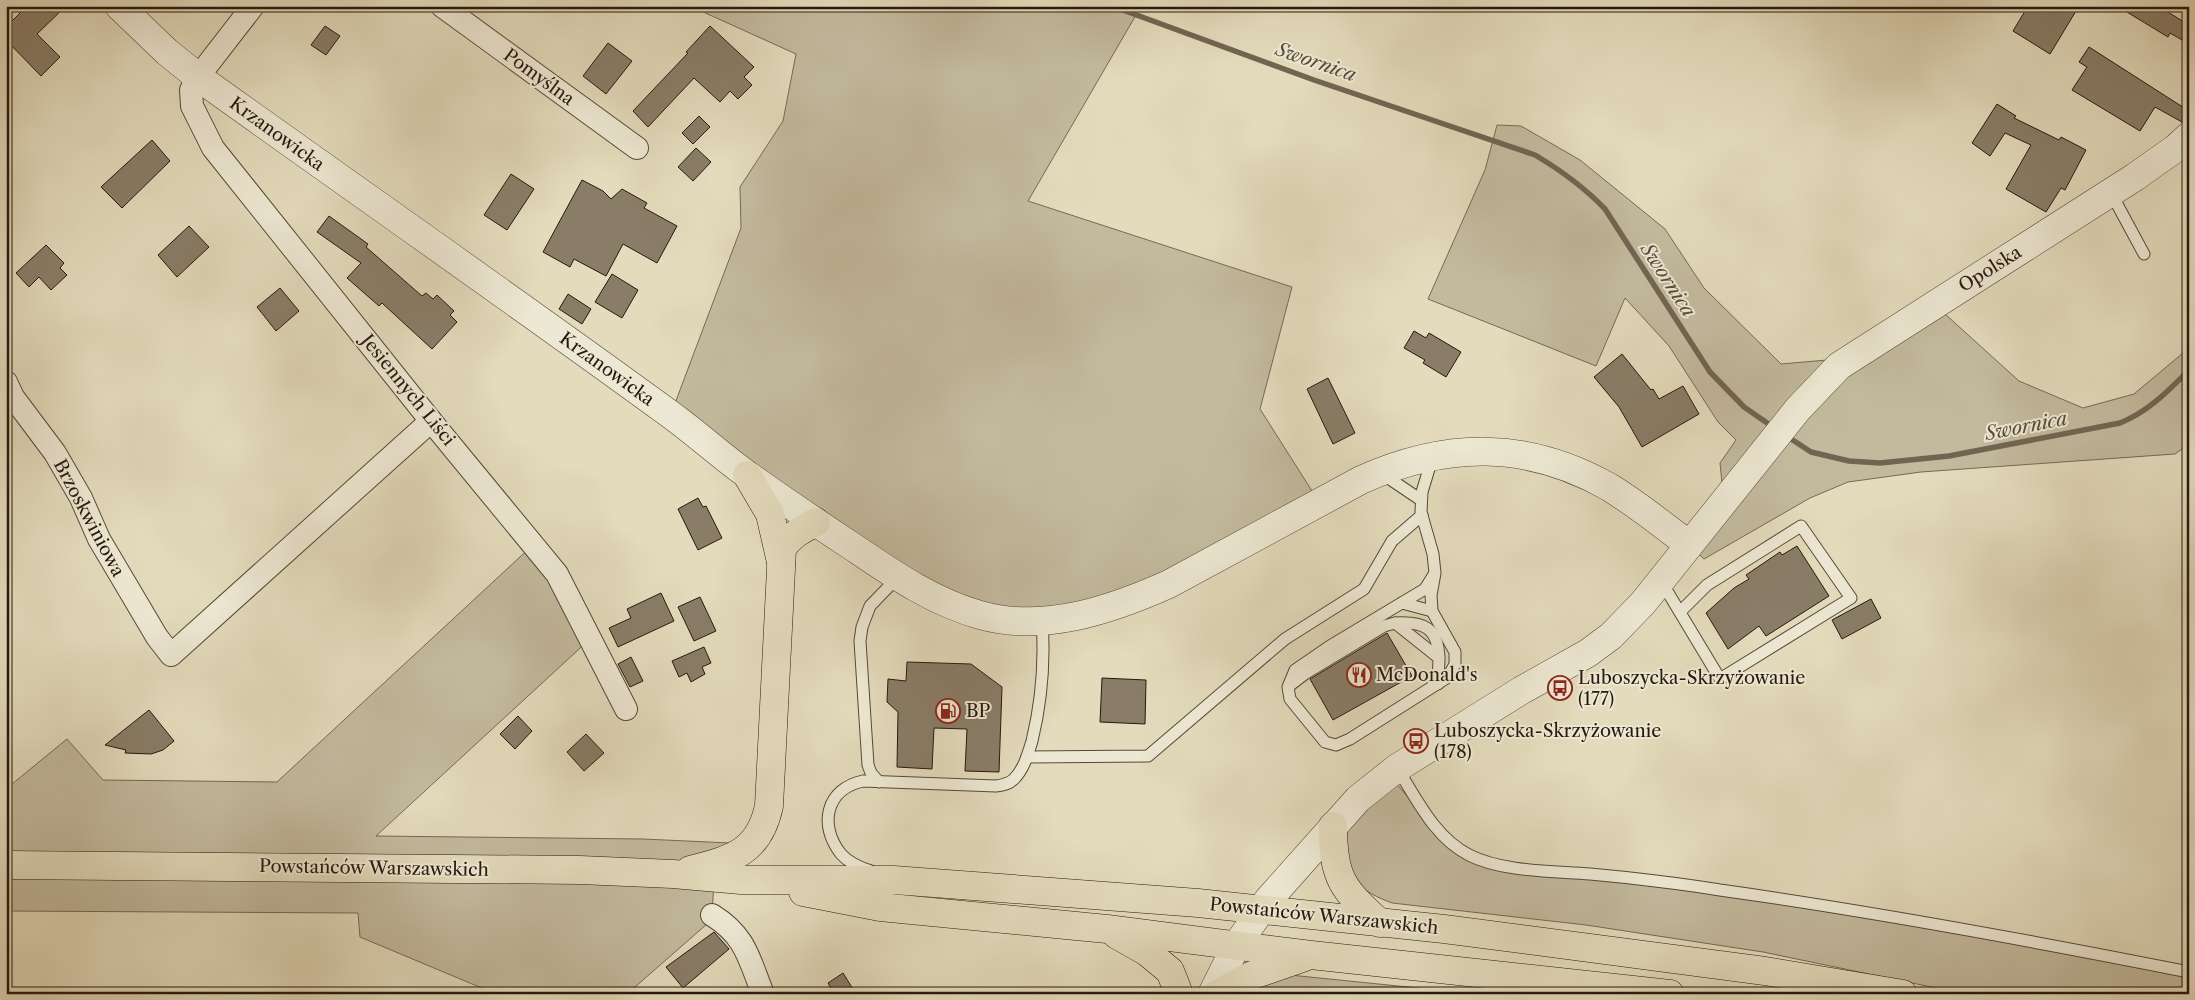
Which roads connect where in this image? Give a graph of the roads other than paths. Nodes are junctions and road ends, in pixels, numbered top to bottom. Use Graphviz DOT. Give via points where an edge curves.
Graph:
graph roads {
  1 [pos="118,6"];
  2 [pos="253,6"];
  3 [pos="442,6"];
  4 [pos="198,77"];
  5 [pos="2189,136"];
  6 [pos="637,148"];
  7 [pos="2111,193"];
  8 [pos="2144,254"];
  9 [pos="8,396"];
  10 [pos="431,421"];
  11 [pos="1433,456"];
  12 [pos="1379,472"];
  13 [pos="747,475"];
  14 [pos="1421,500"];
  15 [pos="1422,515"];
  16 [pos="816,522"];
  17 [pos="1690,545"];
  18 [pos="780,562"];
  19 [pos="1435,573"];
  20 [pos="898,577"];
  21 [pos="1661,581"];
  22 [pos="1402,603"];
  23 [pos="1432,611"];
  24 [pos="1680,612"];
  25 [pos="1042,620"];
  26 [pos="1438,684"];
  27 [pos="1288,687"];
  28 [pos="626,708"];
  29 [pos="1027,756"];
  30 [pos="1397,768"];
  31 [pos="880,782"];
  32 [pos="1333,826"];
  33 [pos="6,865"];
  34 [pos="673,874"];
  35 [pos="740,880"];
  36 [pos="894,880"];
  37 [pos="1260,910"];
  38 [pos="712,915"];
  39 [pos="1380,923"];
  40 [pos="1107,929"];
  41 [pos="1236,946"];
  42 [pos="1311,955"];
  43 [pos="2189,972"];
  44 [pos="763,994"];
  45 [pos="1179,994"];
  46 [pos="1212,994"];
  47 [pos="1217,994"];
  48 [pos="1670,994"];
  49 [pos="1903,994"];
  1 -- 4 [label="street, Krzanowicka"];
  2 -- 4 [label="street"];
  3 -- 6 [label="street, Pomyślna"];
  4 -- 10 [label="street, Jesiennych Liści" via="191,90 192,106 213,148"];
  4 -- 13 [label="street, Krzanowicka" via="670,414"];
  5 -- 7 [label="street, Opolska"];
  7 -- 8 [label="lane"];
  7 -- 17 [label="street, Opolska" via="1850,358 1798,409"];
  9 -- 10 [label="street, Brzoskwiniowa" via="55,453 99,539 171,655"];
  10 -- 28 [label="street, Jesiennych Liści" via="558,574"];
  11 -- 12 [label="street, Krzanowicka"];
  11 -- 14 [label="lane"];
  11 -- 17 [label="street, Krzanowicka" via="1494,452 1531,457 1566,467 1609,487"];
  12 -- 14 [label="lane"];
  12 -- 25 [label="street, Krzanowicka" via="1169,584 1137,598 1079,615"];
  13 -- 16 [label="street, Krzanowicka"];
  13 -- 18 [label="main road" via="770,514"];
  14 -- 15 [label="lane"];
  15 -- 19 [label="lane"];
  15 -- 29 [label="lane" via="1392,541 1364,589 1285,639 1148,756"];
  16 -- 18 [label="main road" via="788,540"];
  16 -- 20 [label="street, Krzanowicka"];
  17 -- 21 [label="street, Opolska"];
  18 -- 34 [label="main road" via="768,806 763,827 752,844 732,858"];
  19 -- 22 [label="lane" via="1425,589"];
  19 -- 23 [label="lane"];
  20 -- 25 [label="street, Krzanowicka" via="943,601 982,616 1003,620"];
  20 -- 31 [label="lane" via="870,606 860,641 868,765"];
  21 -- 24 [label="lane"];
  21 -- 30 [label="street, Opolska" via="1628,620 1588,653"];
  22 -- 23 [label="lane"];
  22 -- 27 [label="lane" via="1295,670"];
  23 -- 26 [label="lane" via="1454,652 1455,664 1448,678"];
  24 -- 24 [label="lane" via="1720,679 1851,598 1800,526 1707,585"];
  25 -- 29 [label="lane" via="1042,690"];
  26 -- 27 [label="lane" via="1336,745 1325,742 1290,699"];
  26 -- 27 [label="lane" via="1439,658 1396,623 1368,635 1306,672"];
  29 -- 31 [label="lane" via="1017,775 1007,784 996,786"];
  30 -- 32 [label="street, Opolska" via="1373,785"];
  30 -- 43 [label="lane" via="1441,835 1471,856 1495,863 1719,890 1902,918"];
  31 -- 36 [label="lane" via="863,781 843,788 830,805 829,822 842,855 861,868"];
  32 -- 37 [label="street, Opolska"];
  32 -- 39 [label="main road" via="1334,862 1344,886"];
  33 -- 34 [label="main road, Powstańców Warszawskich" via="580,870"];
  34 -- 35 [label="main road, Powstańców Warszawskich"];
  35 -- 36 [label="main road, Powstańców Warszawskich"];
  35 -- 40 [label="main road, Powstańców Warszawskich" via="880,907"];
  36 -- 37 [label="main road, Powstańców Warszawskich"];
  37 -- 39 [label="main road, Powstańców Warszawskich"];
  37 -- 41 [label="street, Opolska"];
  38 -- 44 [label="street" via="729,926 745,947"];
  39 -- 49 [label="main road, Powstańców Warszawskich" via="1765,971"];
  40 -- 41 [label="main road, Powstańców Warszawskich"];
  40 -- 45 [label="main road" via="1148,952 1170,971"];
  41 -- 42 [label="main road, Powstańców Warszawskich"];
  41 -- 46 [label="street, Opolska"];
  42 -- 47 [label="main road" via="1250,976"];
  42 -- 48 [label="main road, Powstańców Warszawskich"];
}
